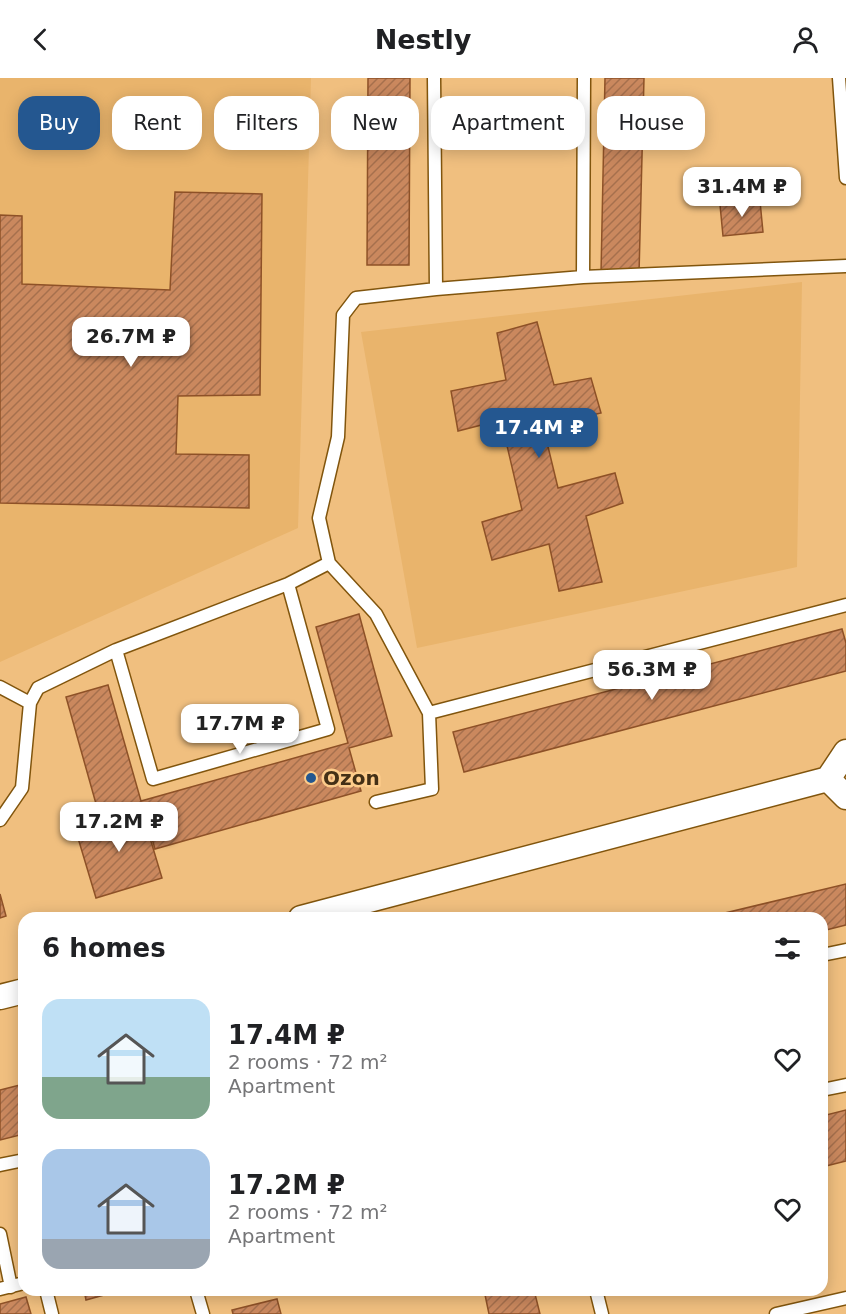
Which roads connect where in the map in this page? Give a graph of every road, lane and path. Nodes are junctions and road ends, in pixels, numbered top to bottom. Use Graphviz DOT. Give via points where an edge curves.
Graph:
graph roads {
  1 [pos="434,78"];
  2 [pos="584,78"];
  3 [pos="839,78"];
  4 [pos="846,178"];
  5 [pos="846,266"];
  6 [pos="583,277"];
  7 [pos="436,289"];
  8 [pos="328,563"];
  9 [pos="288,584"];
  10 [pos="846,605"];
  11 [pos="116,650"];
  12 [pos="0,687"];
  13 [pos="30,703"];
  14 [pos="429,713"];
  15 [pos="846,752"];
  16 [pos="828,779"];
  17 [pos="846,797"];
  18 [pos="376,802"];
  19 [pos="0,820"];
  20 [pos="324,912"];
  21 [pos="846,950"];
  22 [pos="828,954"];
  23 [pos="18,992"];
  24 [pos="0,997"];
  25 [pos="846,1085"];
  26 [pos="828,1089"];
  27 [pos="18,1162"];
  28 [pos="0,1166"];
  29 [pos="0,1234"];
  30 [pos="5,1288"];
  31 [pos="48,1296"];
  32 [pos="198,1296"];
  33 [pos="598,1296"];
  34 [pos="846,1298"];
  35 [pos="52,1314"];
  36 [pos="203,1314"];
  37 [pos="602,1314"];
  38 [pos="776,1314"];
  1 -- 7 [label="lane"];
  2 -- 6 [label="lane"];
  3 -- 4 [label="lane"];
  5 -- 6 [label="lane"];
  6 -- 7 [label="lane"];
  7 -- 8 [label="lane" via="356,298 343,315 338,437 319,518"];
  8 -- 9 [label="lane"];
  8 -- 14 [label="lane" via="375,614"];
  9 -- 11 [label="lane"];
  9 -- 11 [label="lane" via="328,729 153,779"];
  10 -- 14 [label="lane"];
  11 -- 13 [label="lane" via="38,688"];
  12 -- 13 [label="lane"];
  13 -- 19 [label="lane" via="22,789"];
  14 -- 18 [label="lane" via="432,789"];
  15 -- 16 [label="street"];
  16 -- 17 [label="street"];
  16 -- 20 [label="street"];
  21 -- 22 [label="lane"];
  23 -- 24 [label="street"];
  25 -- 26 [label="lane"];
  27 -- 28 [label="lane"];
  29 -- 30 [label="lane"];
  31 -- 35 [label="lane"];
  32 -- 36 [label="lane"];
  33 -- 37 [label="lane"];
  34 -- 38 [label="lane"];
}
